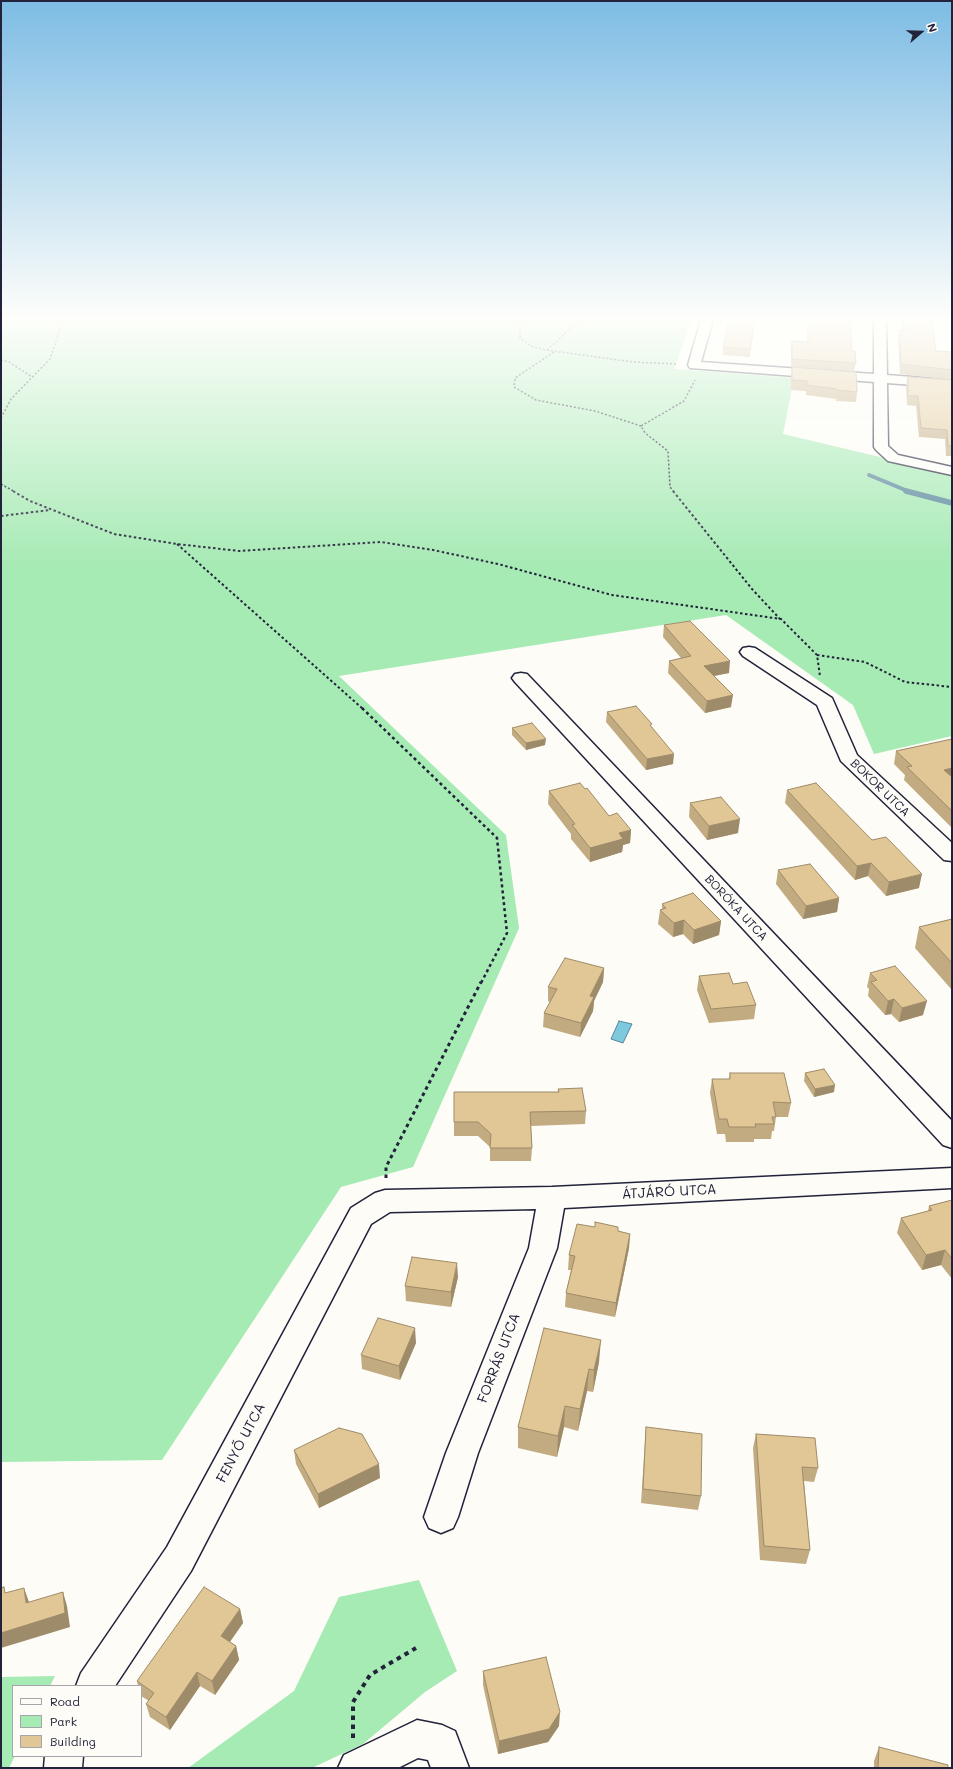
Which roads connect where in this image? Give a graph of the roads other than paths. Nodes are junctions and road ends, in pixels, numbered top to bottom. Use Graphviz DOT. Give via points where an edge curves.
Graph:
graph roads {
  1 [pos="880,403"];
  2 [pos="952,471"];
  3 [pos="749,652"];
  4 [pos="521,678"];
  5 [pos="952,855"];
  6 [pos="952,1138"];
  7 [pos="952,1178"];
  8 [pos="552,1198"];
  9 [pos="385,1201"];
  10 [pos="441,1517"];
  11 [pos="95,1685"];
  12 [pos="64,1757"];
  13 [pos="355,1757"];
  14 [pos="63,1768"];
  15 [pos="450,1768"];
  1 -- 2 [label="street" via="881,447 884,452 893,458"];
  3 -- 5 [label="street, BOKOR UTCA" via="825,702 848,757"];
  4 -- 6 [label="street, BORÓKA UTCA"];
  7 -- 8 [label="street, ÁTJÁRÓ UTCA"];
  8 -- 9 [label="street, ÁTJÁRÓ UTCA"];
  8 -- 10 [label="street, FORRÁS UTCA" via="543,1248 462,1453"];
  9 -- 11 [label="street, FENYŐ UTCA" via="361,1216 179,1559"];
  12 -- 14 [label="street"];
  13 -- 15 [label="street" via="416,1739 442,1744"];
}
